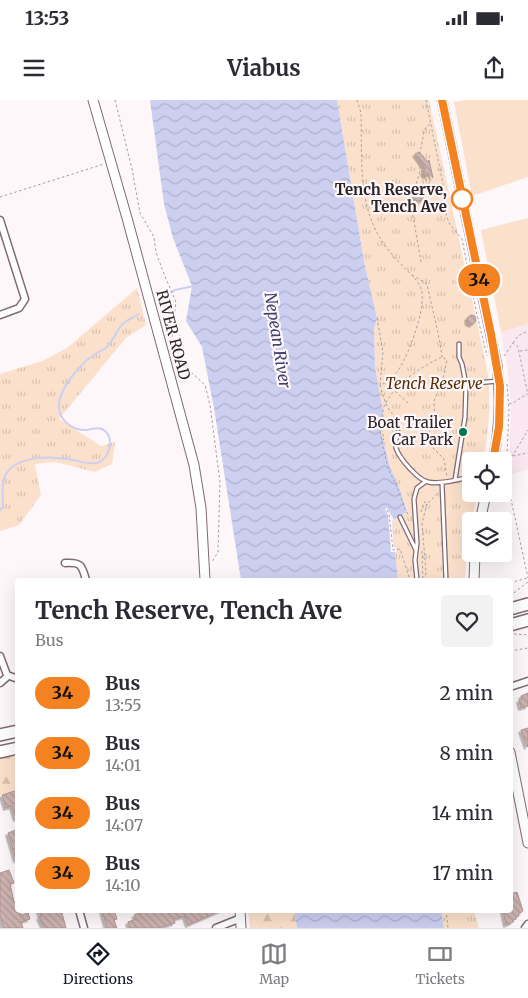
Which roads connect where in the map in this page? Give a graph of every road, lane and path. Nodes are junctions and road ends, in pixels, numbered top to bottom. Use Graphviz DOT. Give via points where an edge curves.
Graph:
graph roads {
  1 [pos="93,100"];
  2 [pos="115,100"];
  3 [pos="357,100"];
  4 [pos="426,100"];
  5 [pos="442,100"];
  6 [pos="431,124"];
  7 [pos="111,162"];
  8 [pos="420,170"];
  9 [pos="446,194"];
  10 [pos="0,197"];
  11 [pos="0,220"];
  12 [pos="421,262"];
  13 [pos="411,274"];
  14 [pos="0,314"];
  15 [pos="377,318"];
  16 [pos="175,326"];
  17 [pos="528,331"];
  18 [pos="513,343"];
  19 [pos="459,344"];
  20 [pos="528,350"];
  21 [pos="503,352"];
  22 [pos="520,352"];
  23 [pos="170,354"];
  24 [pos="489,355"];
  25 [pos="442,357"];
  26 [pos="503,381"];
  27 [pos="386,382"];
  28 [pos="466,384"];
  29 [pos="380,385"];
  30 [pos="395,390"];
  31 [pos="528,394"];
  32 [pos="386,403"];
  33 [pos="408,403"];
  34 [pos="508,404"];
  35 [pos="398,419"];
  36 [pos="380,427"];
  37 [pos="389,429"];
  38 [pos="528,430"];
  39 [pos="398,432"];
  40 [pos="497,452"];
  41 [pos="506,452"];
  42 [pos="528,453"];
  43 [pos="512,455"];
  44 [pos="462,478"];
  45 [pos="455,480"];
  46 [pos="449,481"];
  47 [pos="425,482"];
  48 [pos="442,483"];
  49 [pos="438,493"];
  50 [pos="512,502"];
  51 [pos="428,503"];
  52 [pos="405,509"];
  53 [pos="386,510"];
  54 [pos="420,514"];
  55 [pos="400,517"];
  56 [pos="416,551"];
  57 [pos="475,562"];
  58 [pos="65,563"];
  59 [pos="211,563"];
  60 [pos="85,578"];
  61 [pos="205,578"];
  62 [pos="409,578"];
  63 [pos="417,578"];
  64 [pos="425,578"];
  65 [pos="446,578"];
  66 [pos="474,578"];
  67 [pos="528,578"];
  68 [pos="513,582"];
  69 [pos="528,582"];
  70 [pos="513,594"];
  71 [pos="528,604"];
  72 [pos="513,608"];
  73 [pos="528,620"];
  74 [pos="513,624"];
  75 [pos="513,633"];
  76 [pos="528,635"];
  77 [pos="528,648"];
  78 [pos="513,650"];
  79 [pos="0,656"];
  80 [pos="8,676"];
  81 [pos="15,678"];
  82 [pos="528,681"];
  83 [pos="0,682"];
  84 [pos="513,686"];
  85 [pos="15,732"];
  86 [pos="0,735"];
  87 [pos="15,749"];
  88 [pos="0,752"];
  89 [pos="513,767"];
  90 [pos="528,843"];
  91 [pos="80,913"];
  92 [pos="446,913"];
  93 [pos="240,914"];
  94 [pos="528,924"];
  95 [pos="84,928"];
  96 [pos="216,928"];
  97 [pos="241,928"];
  98 [pos="448,928"];
  99 [pos="525,928"];
  1 -- 7 [label="street, RIVER ROAD"];
  2 -- 16 [label="path" via="140,213 154,237 156,252 176,302"];
  3 -- 13 [label="path" via="361,113 365,191 370,217 384,245"];
  4 -- 6 [label="path"];
  5 -- 26 [label="street"];
  6 -- 8 [label="path" via="424,132"];
  6 -- 9 [label="path"];
  7 -- 10 [label="path"];
  7 -- 61 [label="street, RIVER ROAD" via="194,465 201,508"];
  8 -- 9 [label="path" via="434,191"];
  8 -- 12 [label="path" via="411,204"];
  9 -- 24 [label="path" via="449,224 462,239 486,356"];
  11 -- 14 [label="street" via="25,299 19,308"];
  13 -- 25 [label="path" via="427,284"];
  13 -- 27 [label="path" via="423,298 420,314 399,369"];
  15 -- 29 [label="path" via="383,352"];
  16 -- 23 [label="path"];
  16 -- 59 [label="path" via="182,340 187,367 205,385 210,405 220,482 218,552"];
  17 -- 18 [label="path"];
  18 -- 21 [label="path" via="504,356"];
  18 -- 22 [label="path"];
  19 -- 28 [label="lane"];
  20 -- 22 [label="path"];
  22 -- 31 [label="path"];
  25 -- 30 [label="path"];
  25 -- 46 [label="path" via="447,360 434,401 435,431 431,443 444,459"];
  26 -- 28 [label="lane"];
  26 -- 34 [label="path"];
  26 -- 40 [label="street"];
  27 -- 29 [label="path"];
  27 -- 30 [label="path"];
  28 -- 45 [label="lane" via="465,417"];
  29 -- 32 [label="path"];
  30 -- 32 [label="path"];
  30 -- 33 [label="path"];
  31 -- 34 [label="path"];
  32 -- 35 [label="path"];
  32 -- 36 [label="path"];
  34 -- 41 [label="path"];
  36 -- 37 [label="path"];
  36 -- 52 [label="path" via="388,469"];
  38 -- 43 [label="path"];
  39 -- 47 [label="lane" via="399,455"];
  42 -- 43 [label="path"];
  44 -- 45 [label="lane"];
  45 -- 46 [label="lane"];
  46 -- 48 [label="lane"];
  47 -- 48 [label="lane"];
  47 -- 56 [label="lane" via="417,488 414,499"];
  48 -- 65 [label="lane"];
  49 -- 51 [label="path"];
  50 -- 67 [label="path"];
  51 -- 54 [label="path" via="424,502"];
  51 -- 64 [label="path" via="422,524"];
  53 -- 62 [label="path" via="393,550 400,549"];
  55 -- 56 [label="lane"];
  56 -- 63 [label="lane"];
  57 -- 66 [label="street"];
  58 -- 60 [label="street" via="79,564"];
  67 -- 68 [label="path"];
  69 -- 70 [label="path"];
  71 -- 72 [label="highway"];
  73 -- 74 [label="highway"];
  75 -- 76 [label="path"];
  77 -- 78 [label="path"];
  79 -- 80 [label="street"];
  80 -- 81 [label="street"];
  80 -- 83 [label="street"];
  82 -- 84 [label="street"];
  85 -- 86 [label="highway"];
  87 -- 88 [label="highway"];
  89 -- 90 [label="street"];
  91 -- 95 [label="street"];
  92 -- 98 [label="path"];
  93 -- 96 [label="street"];
  93 -- 97 [label="street"];
  94 -- 99 [label="street"];
}
